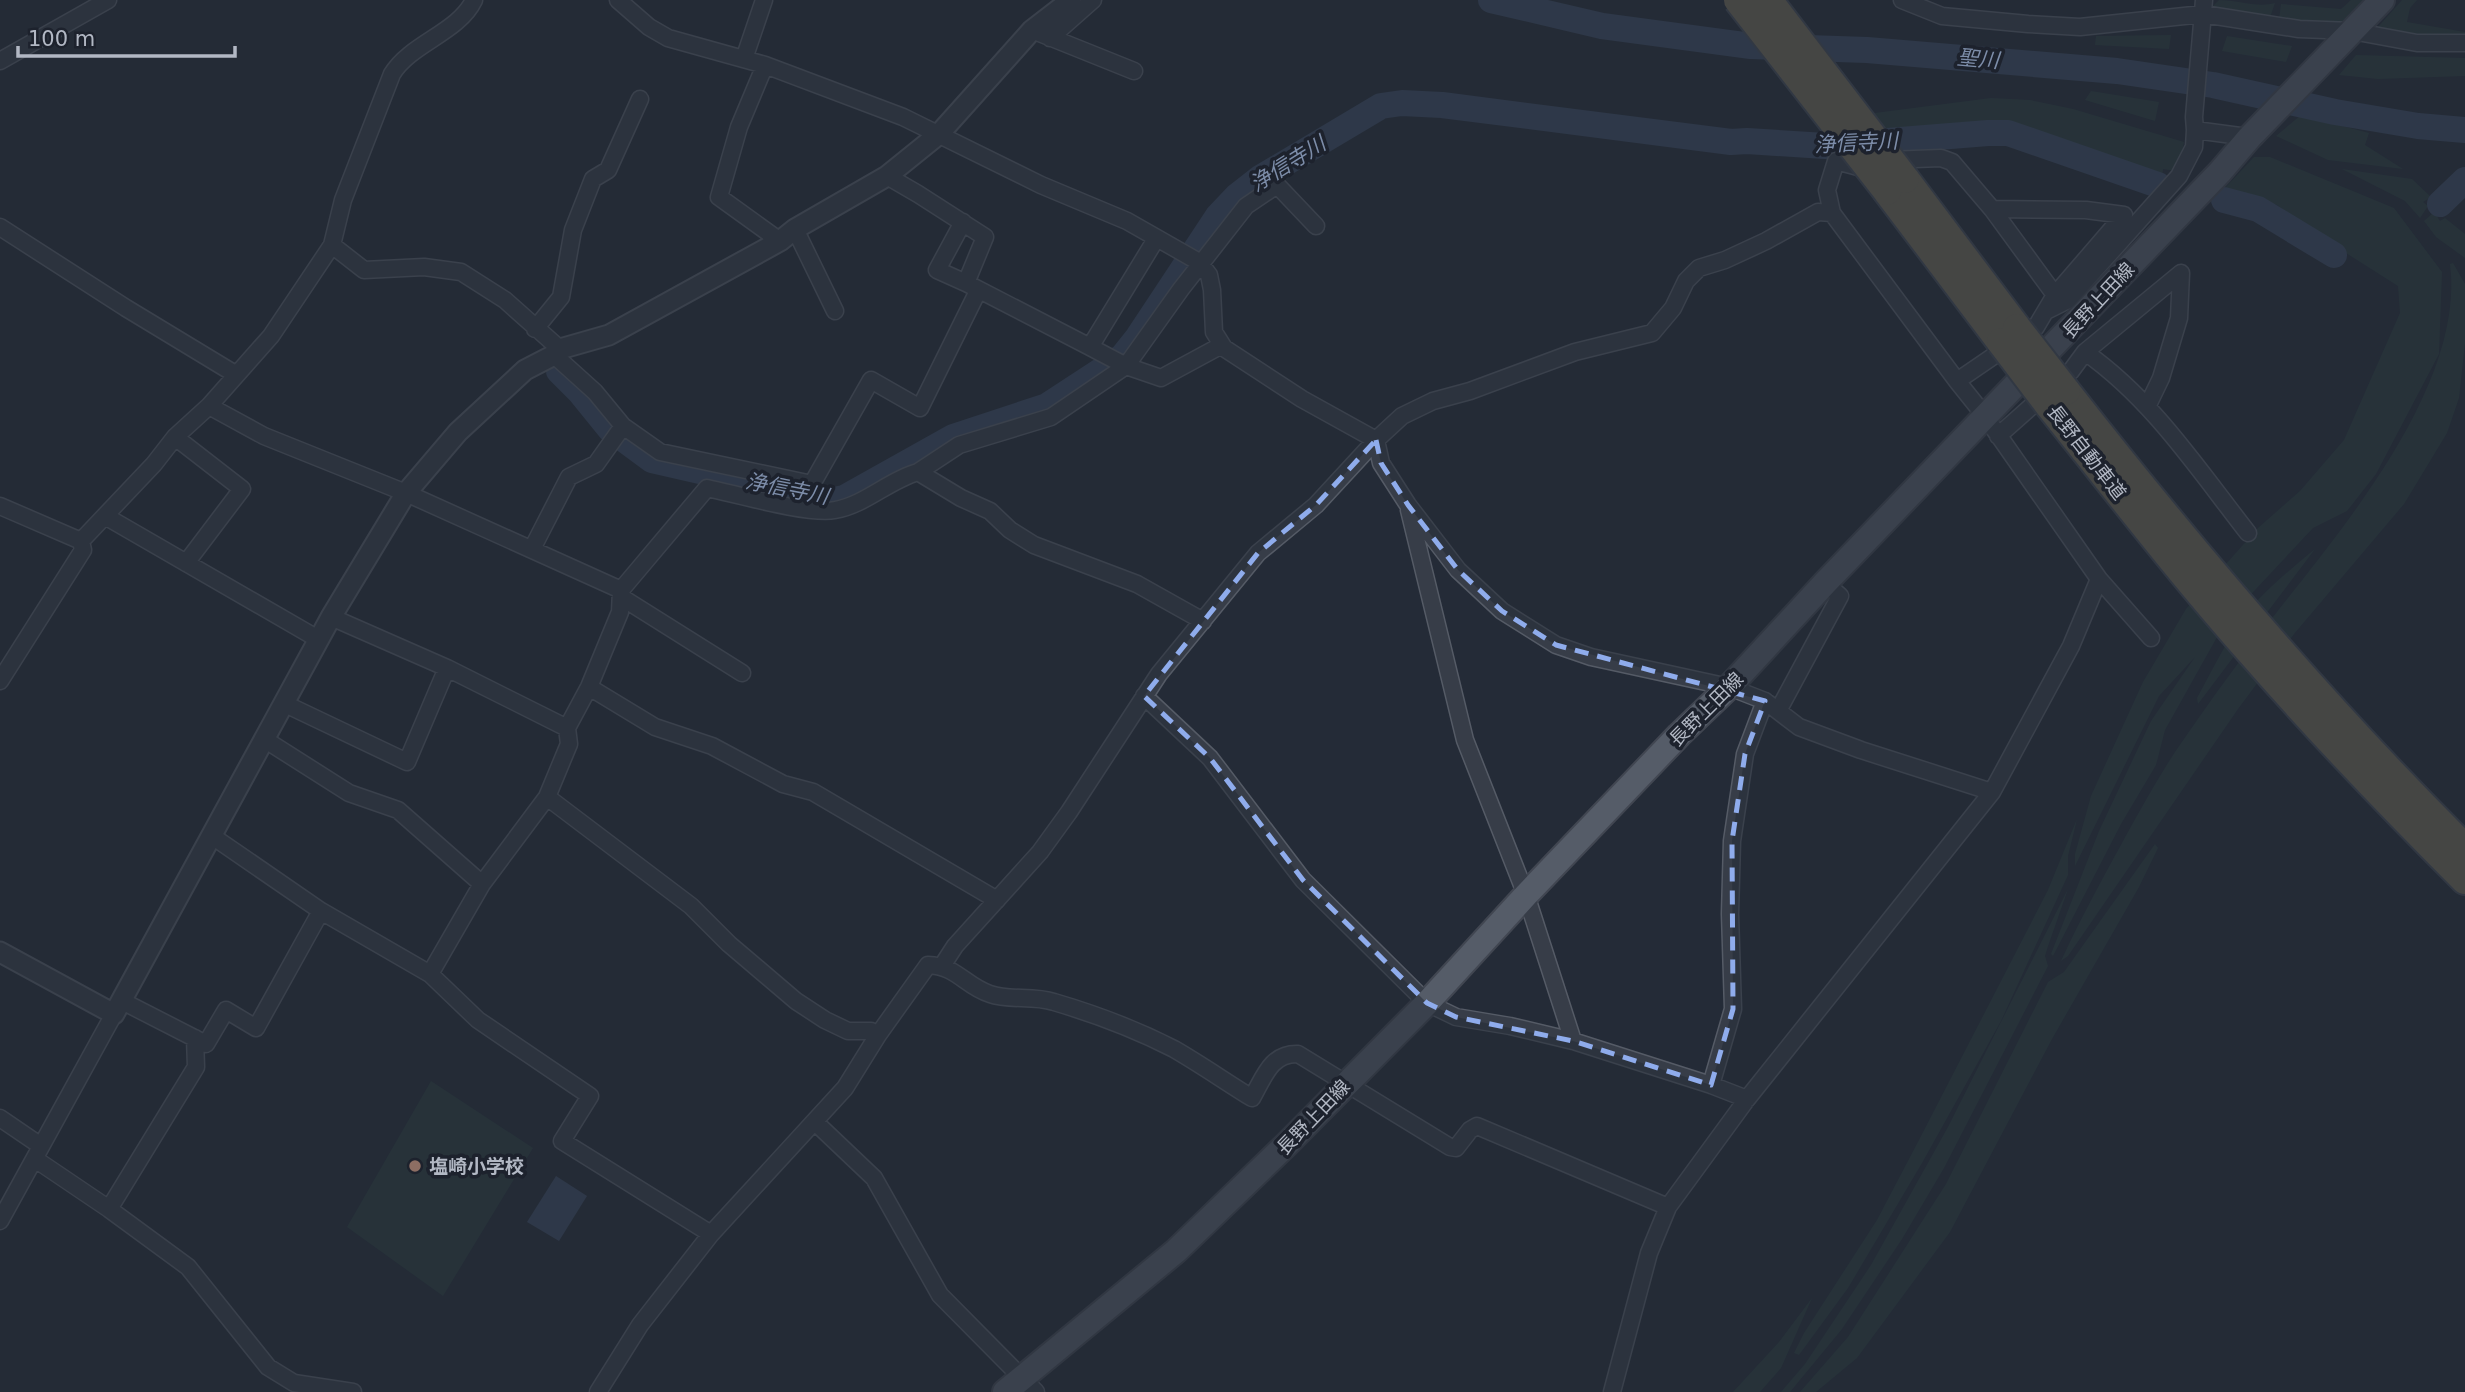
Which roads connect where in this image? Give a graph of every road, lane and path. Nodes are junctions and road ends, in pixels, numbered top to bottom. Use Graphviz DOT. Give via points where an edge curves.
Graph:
graph roads {
  1 [pos="108,0"];
  2 [pos="474,0"];
  3 [pos="618,0"];
  4 [pos="764,0"];
  5 [pos="1071,0"];
  6 [pos="1093,0"];
  7 [pos="1738,0"];
  8 [pos="1768,0"];
  9 [pos="1902,0"];
  10 [pos="2382,0"];
  11 [pos="1053,8"];
  12 [pos="2203,13"];
  13 [pos="2352,31"];
  14 [pos="1041,34"];
  15 [pos="2465,43"];
  16 [pos="744,59"];
  17 [pos="0,61"];
  18 [pos="765,65"];
  19 [pos="1134,71"];
  20 [pos="640,99"];
  21 [pos="2194,124"];
  22 [pos="939,134"];
  23 [pos="2258,135"];
  24 [pos="887,176"];
  25 [pos="1896,185"];
  26 [pos="1992,209"];
  27 [pos="1832,213"];
  28 [pos="963,222"];
  29 [pos="1316,226"];
  30 [pos="0,227"];
  31 [pos="788,235"];
  32 [pos="1156,239"];
  33 [pos="332,245"];
  34 [pos="1200,264"];
  35 [pos="972,287"];
  36 [pos="2055,295"];
  37 [pos="835,311"];
  38 [pos="2046,312"];
  39 [pos="535,329"];
  40 [pos="1222,345"];
  41 [pos="1090,347"];
  42 [pos="557,352"];
  43 [pos="2085,352"];
  44 [pos="1126,366"];
  45 [pos="235,374"];
  46 [pos="1957,381"];
  47 [pos="2148,405"];
  48 [pos="209,406"];
  49 [pos="1992,426"];
  50 [pos="618,432"];
  51 [pos="175,438"];
  52 [pos="1376,440"];
  53 [pos="713,465"];
  54 [pos="918,472"];
  55 [pos="812,485"];
  56 [pos="709,486"];
  57 [pos="406,493"];
  58 [pos="803,505"];
  59 [pos="1408,505"];
  60 [pos="0,506"];
  61 [pos="105,516"];
  62 [pos="2248,533"];
  63 [pos="81,541"];
  64 [pos="533,549"];
  65 [pos="186,563"];
  66 [pos="2196,572"];
  67 [pos="2099,579"];
  68 [pos="1825,583"];
  69 [pos="621,594"];
  70 [pos="331,617"];
  71 [pos="1203,621"];
  72 [pos="2151,638"];
  73 [pos="318,639"];
  74 [pos="447,668"];
  75 [pos="742,673"];
  76 [pos="0,681"];
  77 [pos="589,687"];
  78 [pos="1728,687"];
  79 [pos="1144,696"];
  80 [pos="283,703"];
  81 [pos="1772,706"];
  82 [pos="567,728"];
  83 [pos="264,740"];
  84 [pos="1992,792"];
  85 [pos="547,797"];
  86 [pos="212,836"];
  87 [pos="2465,848"];
  88 [pos="2465,880"];
  89 [pos="482,884"];
  90 [pos="1526,895"];
  91 [pos="997,900"];
  92 [pos="321,911"];
  93 [pos="0,953"];
  94 [pos="942,966"];
  95 [pos="430,974"];
  96 [pos="1427,1003"];
  97 [pos="118,1007"];
  98 [pos="878,1035"];
  99 [pos="195,1038"];
  100 [pos="1573,1041"];
  101 [pos="1345,1083"];
  102 [pos="1711,1085"];
  103 [pos="1747,1099"];
  104 [pos="0,1118"];
  105 [pos="815,1122"];
  106 [pos="38,1153"];
  107 [pos="1668,1207"];
  108 [pos="109,1209"];
  109 [pos="0,1221"];
  110 [pos="711,1234"];
  111 [pos="1022,1387"];
  112 [pos="354,1392"];
  113 [pos="597,1392"];
  114 [pos="1612,1392"];
  1 -- 17 [label="street"];
  2 -- 33 [label="street" via="467,12 404,58 391,74 343,200"];
  3 -- 16 [label="street" via="668,38"];
  4 -- 16 [label="street"];
  5 -- 11 [label="street"];
  6 -- 14 [label="street"];
  7 -- 25 [label="highway, 長野自動車道, bridge"];
  8 -- 25 [label="highway, 長野自動車道, bridge"];
  9 -- 12 [label="street" via="1942,16 2080,27"];
  10 -- 13 [label="main road, 長野上田線"];
  11 -- 14 [label="street"];
  12 -- 13 [label="street" via="2300,29"];
  12 -- 21 [label="street"];
  13 -- 15 [label="street" via="2417,43"];
  13 -- 23 [label="main road, 長野上田線"];
  14 -- 19 [label="street"];
  14 -- 22 [label="street"];
  16 -- 18 [label="street"];
  18 -- 22 [label="street"];
  18 -- 31 [label="street" via="739,127 719,197"];
  20 -- 39 [label="street" via="608,170 593,179 573,230 561,296"];
  21 -- 23 [label="street"];
  21 -- 38 [label="street" via="2194,147 2179,176 2068,300"];
  22 -- 24 [label="street"];
  22 -- 32 [label="street" via="1041,185 1128,221"];
  23 -- 49 [label="main road, 長野上田線"];
  24 -- 28 [label="street"];
  24 -- 31 [label="street"];
  25 -- 66 [label="highway, 長野自動車道, bridge"];
  26 -- 27 [label="street" via="1952,162 1941,158 1888,160 1862,168 1836,161 1826,190"];
  26 -- 36 [label="street"];
  26 -- 36 [label="street" via="2124,215"];
  27 -- 46 [label="street"];
  27 -- 52 [label="street" via="1818,212 1766,241 1699,268 1652,333 1575,352 1433,401 1402,416"];
  28 -- 35 [label="street" via="985,237"];
  28 -- 35 [label="street" via="937,270"];
  29 -- 34 [label="street" via="1277,185 1246,206"];
  30 -- 45 [label="street"];
  31 -- 37 [label="street"];
  31 -- 42 [label="street" via="609,335"];
  32 -- 34 [label="street"];
  32 -- 41 [label="street"];
  33 -- 39 [label="street" via="364,270 461,272 505,300"];
  33 -- 45 [label="street" via="271,336"];
  34 -- 40 [label="street" via="1210,282 1214,332"];
  34 -- 44 [label="street"];
  35 -- 41 [label="street"];
  35 -- 55 [label="street" via="920,408 871,380"];
  36 -- 38 [label="street"];
  38 -- 46 [label="street" via="2036,327"];
  39 -- 42 [label="street"];
  40 -- 44 [label="street" via="1161,378"];
  40 -- 52 [label="street" via="1302,399"];
  41 -- 44 [label="street"];
  42 -- 50 [label="street" via="595,392"];
  42 -- 57 [label="street" via="525,370 458,432"];
  43 -- 47 [label="street"];
  43 -- 47 [label="street" via="2181,273 2179,318"];
  43 -- 49 [label="street" via="2071,371"];
  44 -- 54 [label="street" via="1051,417 959,445"];
  45 -- 48 [label="street"];
  46 -- 49 [label="street"];
  47 -- 62 [label="street"];
  48 -- 51 [label="street"];
  48 -- 57 [label="street" via="264,436"];
  49 -- 67 [label="street"];
  49 -- 68 [label="main road, 長野上田線"];
  50 -- 53 [label="street" via="660,452"];
  50 -- 64 [label="street" via="596,464 569,477"];
  51 -- 61 [label="street"];
  51 -- 65 [label="street" via="242,489"];
  52 -- 59 [label="street" via="1381,463"];
  52 -- 71 [label="street" via="1316,505 1258,553"];
  53 -- 55 [label="street"];
  53 -- 56 [label="street"];
  54 -- 58 [label="street" via="834,511"];
  54 -- 71 [label="street" via="990,511 1034,545 1137,584"];
  55 -- 58 [label="street"];
  56 -- 58 [label="street"];
  56 -- 69 [label="street"];
  57 -- 64 [label="street"];
  57 -- 70 [label="street"];
  59 -- 78 [label="street" via="1458,570 1502,611 1556,645"];
  59 -- 90 [label="street" via="1465,740"];
  60 -- 63 [label="street"];
  61 -- 63 [label="street"];
  61 -- 65 [label="street"];
  63 -- 76 [label="street" via="83,550"];
  64 -- 69 [label="street"];
  65 -- 73 [label="street"];
  66 -- 87 [label="highway, 長野自動車道"];
  66 -- 88 [label="highway, 長野自動車道" via="2304,712"];
  67 -- 72 [label="street"];
  67 -- 84 [label="street" via="2071,646"];
  68 -- 78 [label="main road, 長野上田線"];
  68 -- 81 [label="street" via="1840,596"];
  69 -- 75 [label="street"];
  69 -- 77 [label="street" via="620,612"];
  70 -- 73 [label="street"];
  70 -- 74 [label="street"];
  71 -- 79 [label="street"];
  73 -- 80 [label="street"];
  74 -- 80 [label="street" via="407,762"];
  74 -- 82 [label="street"];
  77 -- 82 [label="street"];
  77 -- 91 [label="street" via="656,727 712,746 783,784 813,792"];
  78 -- 81 [label="street"];
  78 -- 90 [label="main road, 長野上田線"];
  79 -- 91 [label="street" via="1069,812"];
  79 -- 96 [label="street" via="1210,758 1303,880"];
  80 -- 83 [label="street"];
  81 -- 84 [label="street" via="1799,727"];
  81 -- 102 [label="street" via="1745,754 1732,841 1733,1009"];
  82 -- 85 [label="street" via="569,744"];
  83 -- 86 [label="street"];
  83 -- 89 [label="street" via="349,793 398,810"];
  84 -- 103 [label="street"];
  85 -- 89 [label="street"];
  85 -- 98 [label="street" via="691,906 796,1001 848,1031"];
  86 -- 92 [label="street"];
  86 -- 97 [label="street"];
  89 -- 95 [label="street"];
  90 -- 96 [label="main road, 長野上田線"];
  90 -- 100 [label="street"];
  91 -- 94 [label="street"];
  92 -- 95 [label="street"];
  92 -- 99 [label="street" via="256,1028 226,1010 206,1044"];
  93 -- 97 [label="street"];
  94 -- 98 [label="street" via="928,965"];
  94 -- 101 [label="street" via="987,993 1049,1000 1133,1030 1252,1098 1283,1054 1305,1056"];
  95 -- 110 [label="street" via="478,1020 590,1096 562,1141"];
  96 -- 100 [label="street" via="1456,1017"];
  96 -- 101 [label="main road, 長野上田線"];
  97 -- 99 [label="street"];
  97 -- 106 [label="street"];
  98 -- 105 [label="street" via="845,1088"];
  99 -- 108 [label="street" via="196,1067"];
  100 -- 102 [label="street"];
  101 -- 107 [label="street" via="1450,1147 1456,1148 1477,1126"];
  101 -- 111 [label="main road, 長野上田線" via="1201,1228"];
  102 -- 103 [label="street"];
  103 -- 107 [label="street"];
  104 -- 106 [label="street"];
  105 -- 110 [label="street"];
  105 -- 111 [label="street" via="874,1178 940,1295"];
  106 -- 108 [label="street"];
  106 -- 109 [label="street"];
  107 -- 114 [label="street" via="1648,1253"];
  108 -- 112 [label="street" via="188,1268 268,1367 294,1383"];
  110 -- 113 [label="street" via="640,1325"];
}
